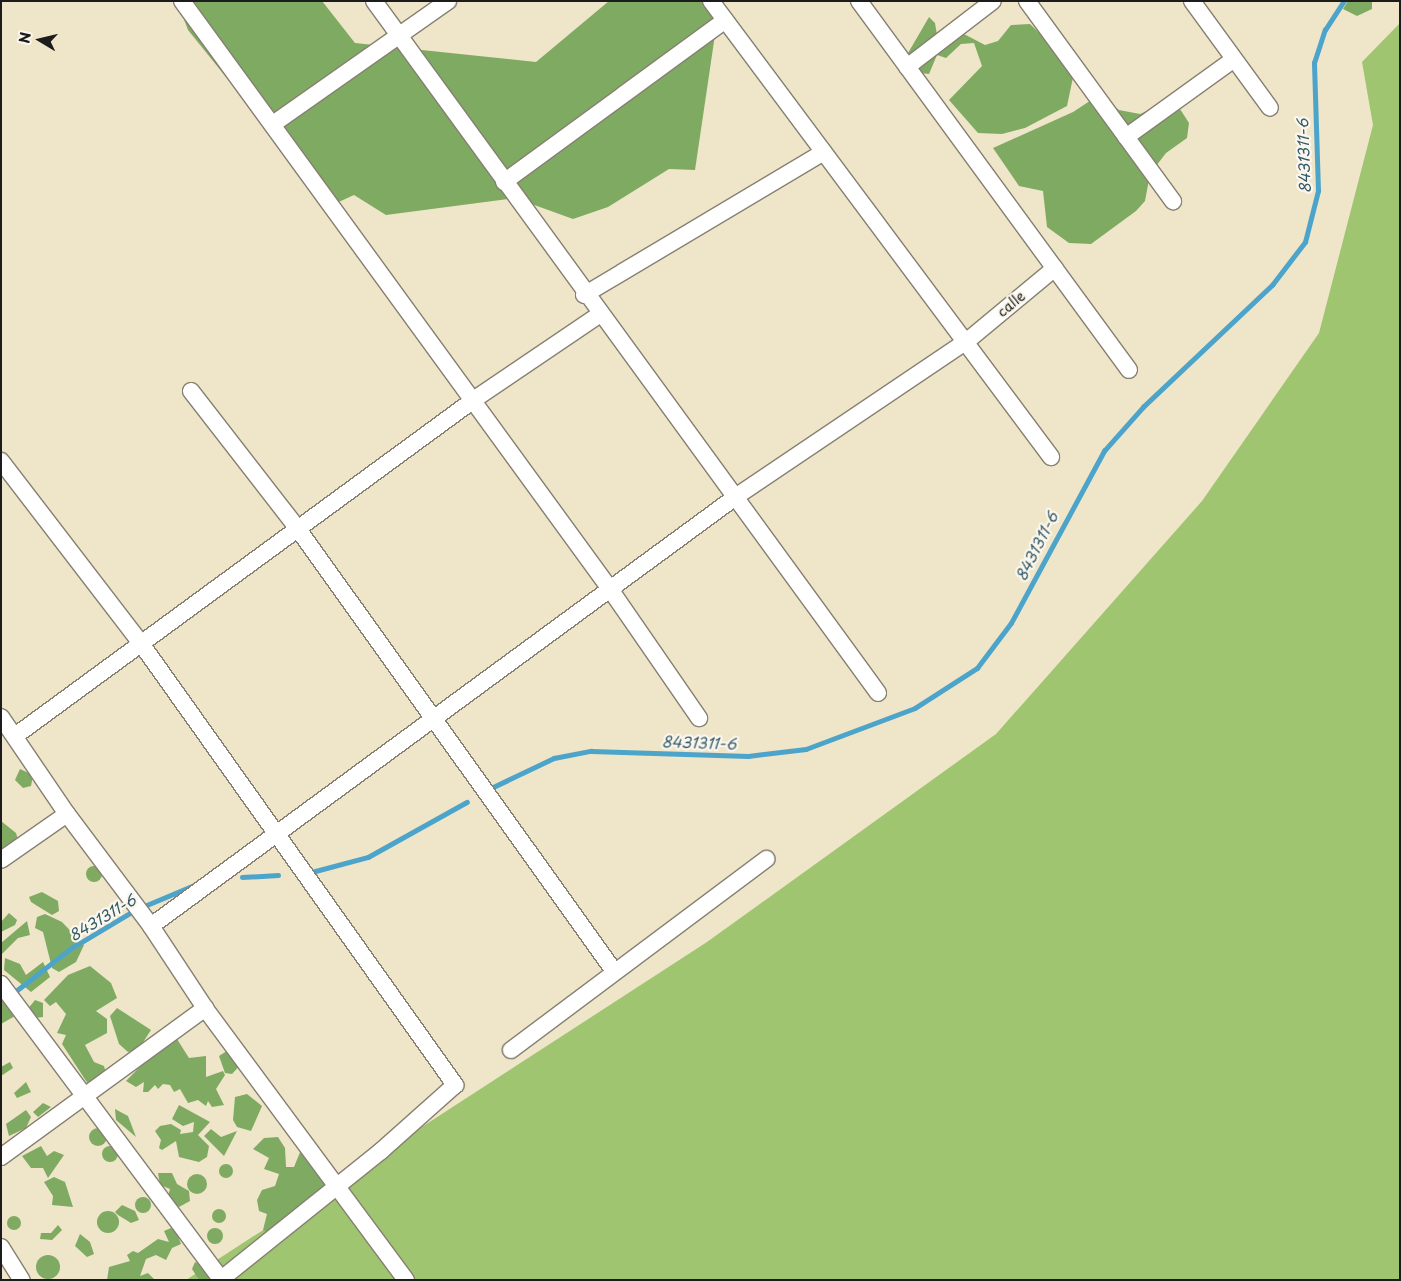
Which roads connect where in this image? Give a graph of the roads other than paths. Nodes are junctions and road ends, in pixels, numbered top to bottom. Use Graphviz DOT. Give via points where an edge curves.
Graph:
graph roads {
  1 [pos="182,1"];
  2 [pos="374,1"];
  3 [pos="448,1"];
  4 [pos="711,1"];
  5 [pos="859,1"];
  6 [pos="993,1"];
  7 [pos="1027,1"];
  8 [pos="1192,1"];
  9 [pos="725,20"];
  10 [pos="398,35"];
  11 [pos="1234,59"];
  12 [pos="907,67"];
  13 [pos="1270,108"];
  14 [pos="273,124"];
  15 [pos="1126,137"];
  16 [pos="824,152"];
  17 [pos="504,182"];
  18 [pos="1172,201"];
  19 [pos="1055,268"];
  20 [pos="584,295"];
  21 [pos="599,315"];
  22 [pos="967,341"];
  23 [pos="1129,370"];
  24 [pos="191,391"];
  25 [pos="472,401"];
  26 [pos="1051,457"];
  27 [pos="1,461"];
  28 [pos="734,498"];
  29 [pos="298,530"];
  30 [pos="610,589"];
  31 [pos="140,642"];
  32 [pos="878,693"];
  33 [pos="1,718"];
  34 [pos="699,718"];
  35 [pos="432,719"];
  36 [pos="14,736"];
  37 [pos="67,814"];
  38 [pos="275,837"];
  39 [pos="766,859"];
  40 [pos="1,860"];
  41 [pos="151,926"];
  42 [pos="614,971"];
  43 [pos="1,984"];
  44 [pos="205,1008"];
  45 [pos="511,1050"];
  46 [pos="85,1096"];
  47 [pos="1,1157"];
  48 [pos="338,1186"];
  49 [pos="1,1247"];
  50 [pos="221,1279"];
  51 [pos="22,1280"];
  52 [pos="406,1280"];
  1 -- 14 [label="street"];
  2 -- 10 [label="street"];
  3 -- 10 [label="street"];
  4 -- 9 [label="street"];
  5 -- 12 [label="street"];
  6 -- 12 [label="street"];
  7 -- 15 [label="street"];
  8 -- 11 [label="street"];
  9 -- 16 [label="street"];
  9 -- 17 [label="street"];
  10 -- 14 [label="street"];
  10 -- 17 [label="street"];
  11 -- 13 [label="street"];
  11 -- 15 [label="street"];
  12 -- 19 [label="street"];
  14 -- 25 [label="street"];
  15 -- 18 [label="street"];
  16 -- 20 [label="street"];
  16 -- 22 [label="street"];
  17 -- 20 [label="street"];
  19 -- 22 [label="street, calle"];
  19 -- 23 [label="street"];
  20 -- 21 [label="street"];
  21 -- 25 [label="street"];
  21 -- 28 [label="street"];
  22 -- 26 [label="street"];
  22 -- 28 [label="street, calle"];
  24 -- 29 [label="street"];
  25 -- 29 [label="street"];
  25 -- 30 [label="street"];
  27 -- 31 [label="street"];
  28 -- 30 [label="street, calle"];
  28 -- 32 [label="street"];
  29 -- 31 [label="street"];
  29 -- 35 [label="street"];
  30 -- 34 [label="street"];
  30 -- 35 [label="street, calle"];
  31 -- 36 [label="street"];
  31 -- 38 [label="street"];
  33 -- 36 [label="street"];
  35 -- 38 [label="street, calle"];
  35 -- 42 [label="street"];
  36 -- 37 [label="street"];
  37 -- 40 [label="street"];
  37 -- 41 [label="street"];
  38 -- 41 [label="street, calle"];
  38 -- 48 [label="street" via="455,1085"];
  39 -- 42 [label="street"];
  41 -- 44 [label="street"];
  42 -- 45 [label="street"];
  43 -- 46 [label="street"];
  44 -- 46 [label="street"];
  44 -- 48 [label="street"];
  46 -- 47 [label="street"];
  46 -- 50 [label="street"];
  48 -- 50 [label="street"];
  48 -- 52 [label="street"];
  49 -- 51 [label="street"];
}
